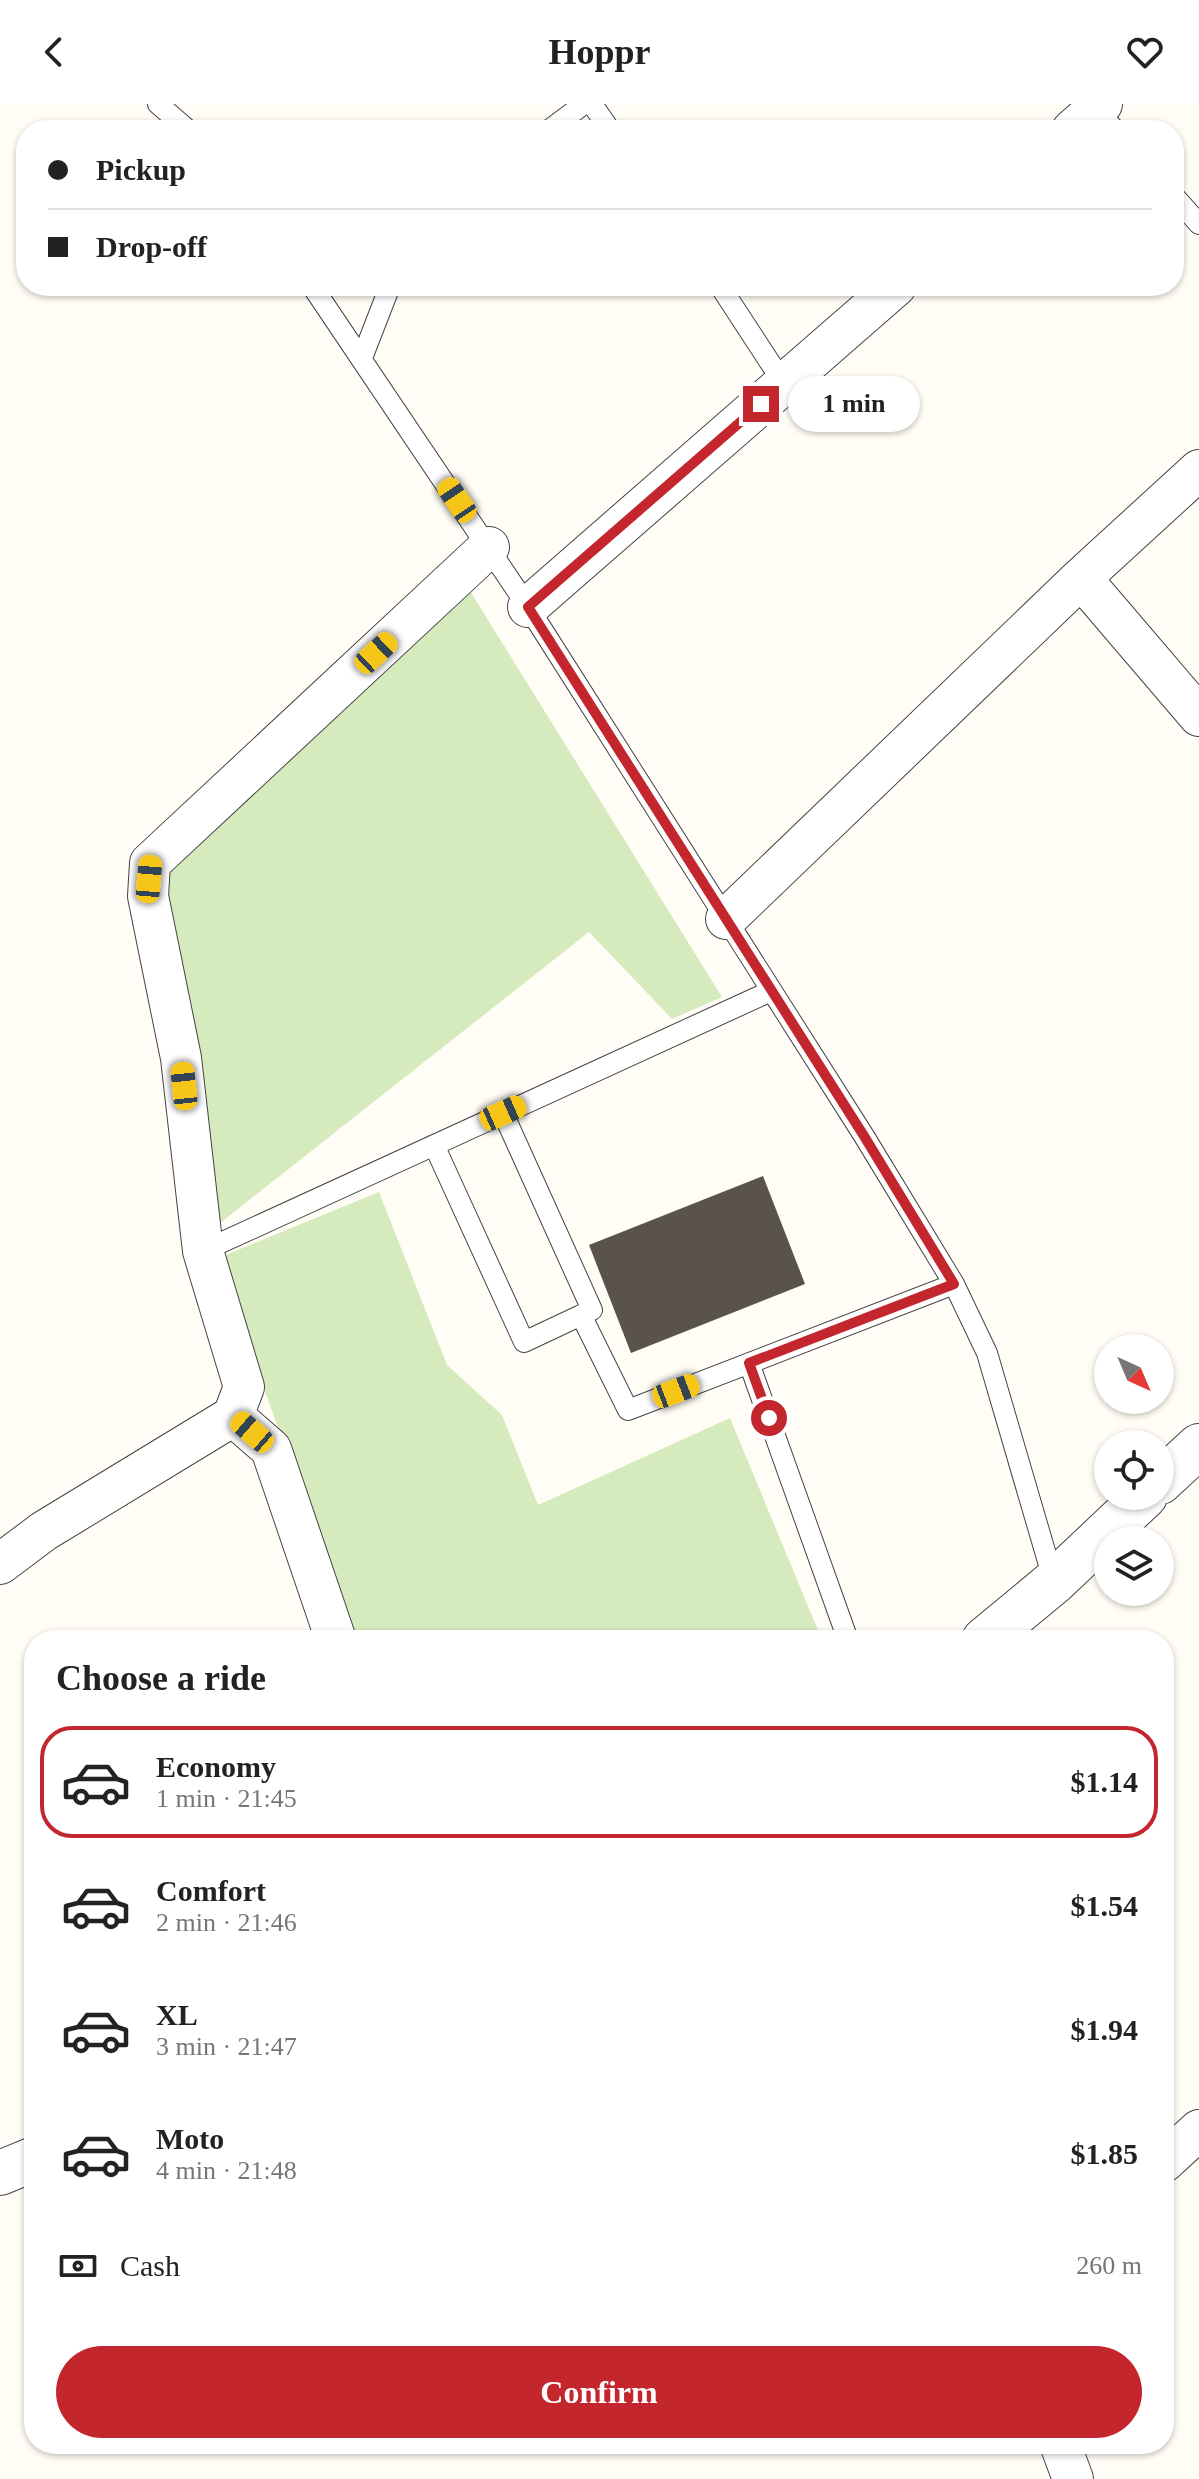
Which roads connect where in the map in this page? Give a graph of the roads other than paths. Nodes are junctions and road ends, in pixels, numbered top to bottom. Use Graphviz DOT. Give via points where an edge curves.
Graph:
graph roads {
  1 [pos="158,104"];
  2 [pos="584,104"];
  3 [pos="176,120"];
  4 [pos="562,120"];
  5 [pos="1184,207"];
  6 [pos="1199,224"];
  7 [pos="319,296"];
  8 [pos="386,296"];
  9 [pos="727,296"];
  10 [pos="885,296"];
  11 [pos="362,358"];
  12 [pos="784,384"];
  13 [pos="1199,470"];
  14 [pos="489,547"];
  15 [pos="1081,578"];
  16 [pos="528,607"];
  17 [pos="1199,716"];
  18 [pos="726,919"];
  19 [pos="771,991"];
  20 [pos="503,1113"];
  21 [pos="434,1145"];
  22 [pos="203,1251"];
  23 [pos="954,1284"];
  24 [pos="587,1313"];
  25 [pos="749,1363"];
  26 [pos="233,1416"];
  27 [pos="1199,1446"];
  28 [pos="1174,1469"];
  29 [pos="1130,1510"];
  30 [pos="0,1564"];
  31 [pos="1054,1582"];
  32 [pos="333,1630"];
  33 [pos="844,1630"];
  34 [pos="996,1630"];
  35 [pos="1199,2130"];
  36 [pos="1174,2153"];
  37 [pos="24,2163"];
  38 [pos="0,2173"];
  39 [pos="1064,2454"];
  40 [pos="1073,2479"];
  1 -- 3 [label="lane"];
  2 -- 4 [label="lane"];
  5 -- 6 [label="lane"];
  7 -- 11 [label="lane"];
  8 -- 11 [label="lane"];
  9 -- 12 [label="lane"];
  10 -- 12 [label="street"];
  11 -- 14 [label="lane"];
  12 -- 16 [label="street"];
  13 -- 15 [label="street"];
  14 -- 16 [label="lane"];
  14 -- 22 [label="street" via="150,863 148,896 181,1058"];
  15 -- 17 [label="street"];
  15 -- 18 [label="street"];
  16 -- 18 [label="lane"];
  18 -- 19 [label="lane"];
  19 -- 20 [label="lane"];
  19 -- 23 [label="lane"];
  20 -- 21 [label="lane"];
  20 -- 24 [label="lane"];
  21 -- 22 [label="lane"];
  21 -- 24 [label="lane" via="524,1342"];
  22 -- 26 [label="street" via="244,1387"];
  23 -- 25 [label="lane"];
  23 -- 31 [label="lane" via="987,1353"];
  24 -- 25 [label="lane" via="628,1410"];
  25 -- 33 [label="lane"];
  26 -- 30 [label="street" via="44,1531"];
  26 -- 32 [label="street" via="271,1449"];
  27 -- 28 [label="street"];
  29 -- 31 [label="street"];
  31 -- 34 [label="street"];
  35 -- 36 [label="street"];
  37 -- 38 [label="street"];
  39 -- 40 [label="street"];
}
